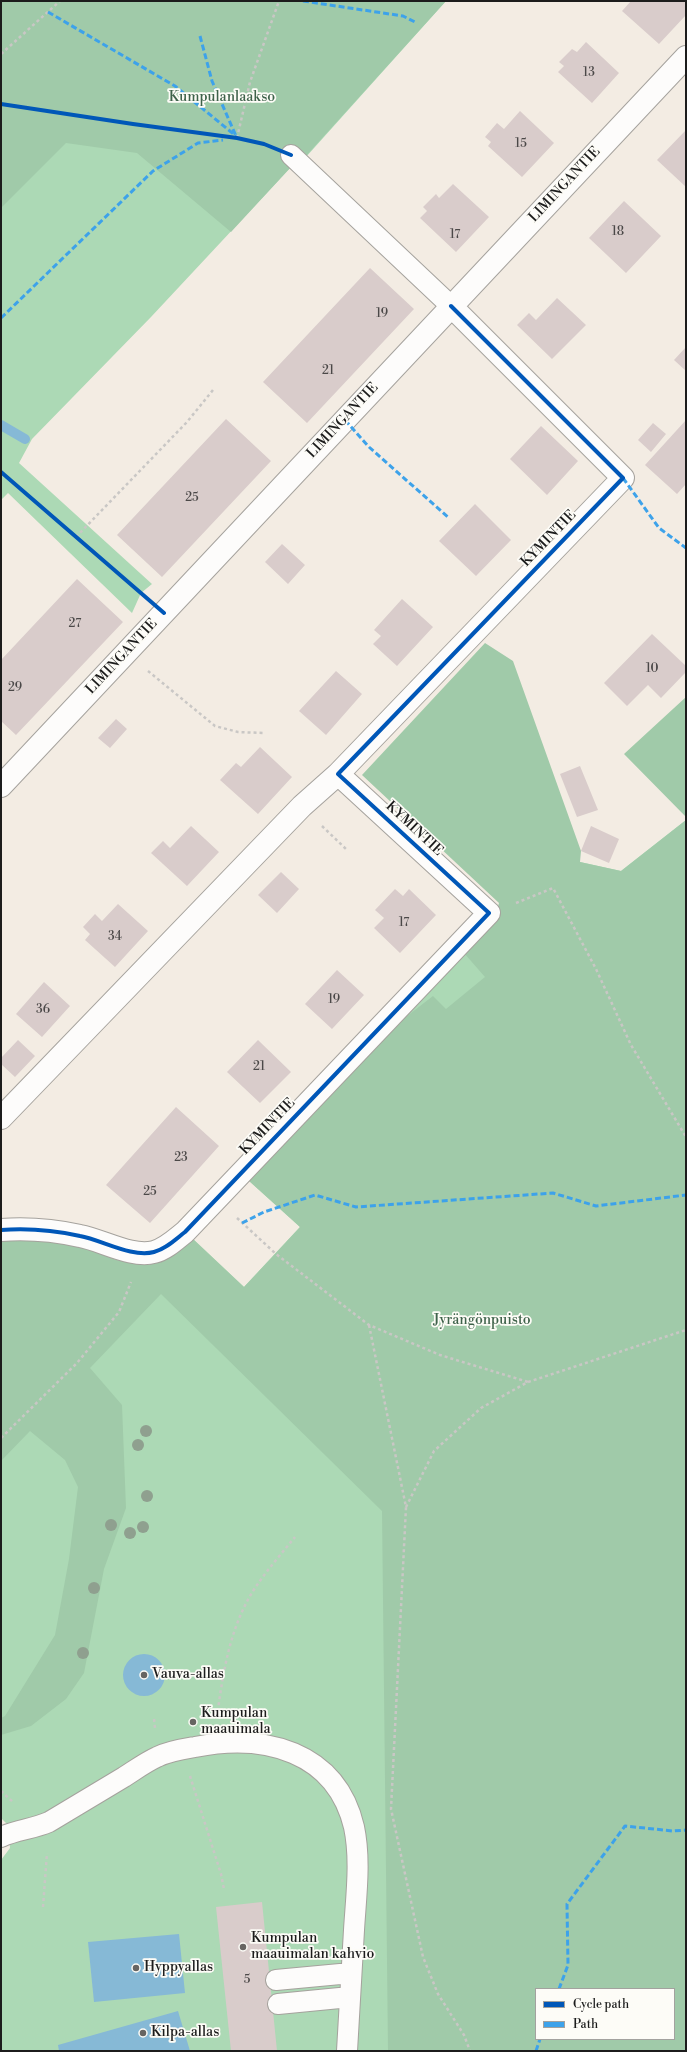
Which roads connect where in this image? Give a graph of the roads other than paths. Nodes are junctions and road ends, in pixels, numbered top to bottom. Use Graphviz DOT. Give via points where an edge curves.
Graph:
graph roads {
  1 [pos="686,57"];
  2 [pos="291,155"];
  3 [pos="451,306"];
  4 [pos="338,774"];
  5 [pos="1,786"];
  6 [pos="1,1118"];
  7 [pos="1,1230"];
  8 [pos="1,1837"];
  9 [pos="351,1973"];
  10 [pos="276,1980"];
  11 [pos="350,1997"];
  12 [pos="278,2004"];
  13 [pos="347,2051"];
  1 -- 3 [label="street, LIMINGANTIE"];
  2 -- 3 [label="lane"];
  3 -- 4 [label="street, KYMINTIE" via="623,478"];
  3 -- 5 [label="street, LIMINGANTIE"];
  4 -- 6 [label="street" via="296,812"];
  4 -- 7 [label="street, KYMINTIE" via="489,913 185,1232 168,1246 154,1253 139,1252 82,1236 30,1228"];
  8 -- 9 [label="lane" via="49,1822 157,1757 180,1750 214,1743 259,1744 290,1751 327,1774 340,1791 354,1828 357,1853 356,1902"];
  9 -- 10 [label="lane"];
  9 -- 11 [label="lane"];
  11 -- 12 [label="lane"];
  11 -- 13 [label="lane"];
}
